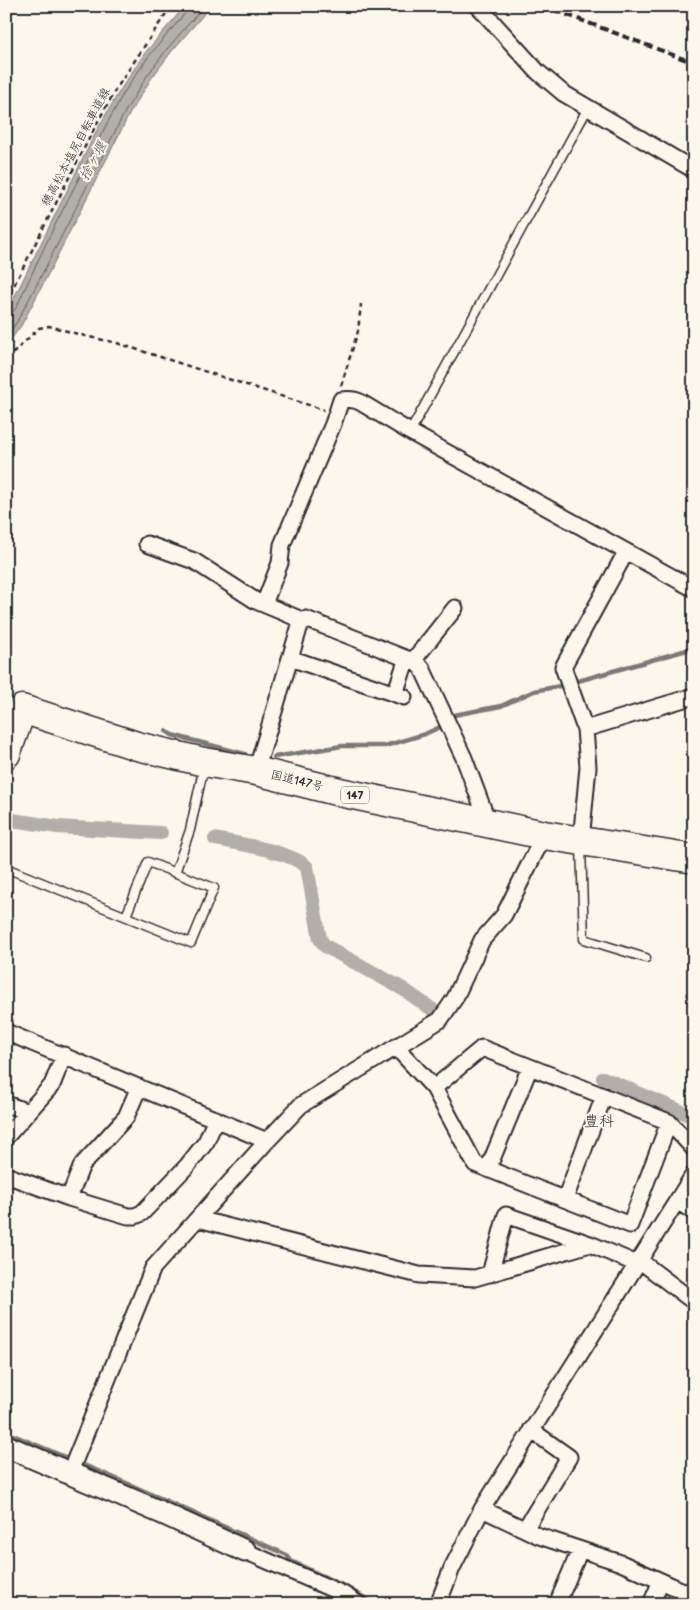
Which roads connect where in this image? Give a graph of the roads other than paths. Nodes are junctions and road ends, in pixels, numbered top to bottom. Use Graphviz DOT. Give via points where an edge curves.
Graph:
graph roads {
  1 [pos="478,6"];
  2 [pos="588,108"];
  3 [pos="694,170"];
  4 [pos="410,432"];
  5 [pos="147,544"];
  6 [pos="626,552"];
  7 [pos="694,589"];
  8 [pos="264,604"];
  9 [pos="455,608"];
  10 [pos="301,622"];
  11 [pos="290,658"];
  12 [pos="409,660"];
  13 [pos="694,696"];
  14 [pos="14,706"];
  15 [pos="585,729"];
  16 [pos="6,754"];
  17 [pos="204,762"];
  18 [pos="256,771"];
  19 [pos="484,822"];
  20 [pos="544,835"];
  21 [pos="581,841"];
  22 [pos="694,859"];
  23 [pos="6,868"];
  24 [pos="175,873"];
  25 [pos="126,916"];
  26 [pos="646,958"];
  27 [pos="6,1032"];
  28 [pos="396,1047"];
  29 [pos="64,1055"];
  30 [pos="530,1067"];
  31 [pos="139,1087"];
  32 [pos="434,1088"];
  33 [pos="604,1096"];
  34 [pos="6,1104"];
  35 [pos="28,1112"];
  36 [pos="216,1119"];
  37 [pos="669,1122"];
  38 [pos="6,1137"];
  39 [pos="267,1141"];
  40 [pos="694,1149"];
  41 [pos="488,1169"];
  42 [pos="694,1174"];
  43 [pos="6,1176"];
  44 [pos="69,1198"];
  45 [pos="565,1199"];
  46 [pos="677,1201"];
  47 [pos="694,1212"];
  48 [pos="198,1219"];
  49 [pos="590,1244"];
  50 [pos="638,1262"];
  51 [pos="490,1274"];
  52 [pos="694,1302"];
  53 [pos="531,1430"];
  54 [pos="6,1446"];
  55 [pos="70,1472"];
  56 [pos="482,1509"];
  57 [pos="525,1530"];
  58 [pos="580,1550"];
  59 [pos="245,1551"];
  60 [pos="661,1581"];
  61 [pos="694,1596"];
  62 [pos="358,1604"];
  63 [pos="438,1604"];
  64 [pos="557,1604"];
  65 [pos="651,1604"];
  1 -- 2 [label="street" via="538,72"];
  2 -- 3 [label="street"];
  2 -- 4 [label="lane"];
  4 -- 6 [label="street"];
  4 -- 8 [label="street" via="354,399 341,400 282,546 280,563"];
  5 -- 8 [label="street" via="194,561"];
  6 -- 7 [label="street"];
  6 -- 15 [label="street" via="563,667"];
  8 -- 10 [label="street"];
  9 -- 12 [label="street" via="416,657"];
  10 -- 11 [label="street"];
  10 -- 12 [label="street" via="306,619"];
  11 -- 12 [label="street" via="399,695 405,664"];
  11 -- 18 [label="street"];
  12 -- 19 [label="street" via="422,668 434,690 464,758 485,814"];
  13 -- 15 [label="street"];
  14 -- 16 [label="highway, 147"];
  14 -- 17 [label="highway, 国道147号 / 147" via="137,746"];
  15 -- 21 [label="street" via="588,767"];
  17 -- 18 [label="highway, 国道147号 / 147"];
  17 -- 24 [label="lane" via="190,830"];
  18 -- 19 [label="highway, 国道147号 / 147"];
  19 -- 20 [label="highway, 国道147号 / 147"];
  20 -- 21 [label="highway, 国道147号 / 147"];
  20 -- 28 [label="street" via="504,915 482,940 448,1010 440,1020"];
  21 -- 22 [label="highway, 国道147号 / 147"];
  21 -- 26 [label="lane" via="584,940"];
  23 -- 25 [label="lane"];
  24 -- 25 [label="lane" via="148,862"];
  24 -- 25 [label="lane" via="214,888 191,943"];
  27 -- 29 [label="street"];
  28 -- 32 [label="street"];
  28 -- 39 [label="street" via="302,1105"];
  29 -- 31 [label="street"];
  29 -- 35 [label="street" via="52,1084"];
  30 -- 32 [label="street" via="482,1048"];
  30 -- 33 [label="street"];
  30 -- 41 [label="street"];
  31 -- 36 [label="street"];
  31 -- 44 [label="street" via="126,1117 82,1165"];
  32 -- 41 [label="street" via="475,1164"];
  33 -- 37 [label="street"];
  33 -- 45 [label="street"];
  34 -- 35 [label="street"];
  35 -- 38 [label="street"];
  36 -- 39 [label="street"];
  36 -- 44 [label="street" via="206,1142 142,1213 128,1216"];
  37 -- 40 [label="street"];
  37 -- 45 [label="street" via="630,1224"];
  39 -- 48 [label="street"];
  41 -- 45 [label="street"];
  42 -- 46 [label="street"];
  43 -- 44 [label="street"];
  46 -- 47 [label="street"];
  46 -- 50 [label="street"];
  48 -- 51 [label="street" via="419,1276 475,1278"];
  48 -- 55 [label="street" via="153,1268"];
  49 -- 50 [label="street"];
  49 -- 51 [label="street"];
  49 -- 51 [label="street" via="506,1215"];
  50 -- 52 [label="street"];
  50 -- 53 [label="street"];
  53 -- 56 [label="street"];
  53 -- 57 [label="street" via="569,1457"];
  54 -- 55 [label="street"];
  55 -- 59 [label="street"];
  56 -- 57 [label="street"];
  56 -- 63 [label="street"];
  57 -- 58 [label="street"];
  58 -- 60 [label="street" via="621,1563"];
  58 -- 64 [label="street"];
  59 -- 62 [label="street" via="343,1594"];
  60 -- 61 [label="street"];
  60 -- 65 [label="street"];
}
